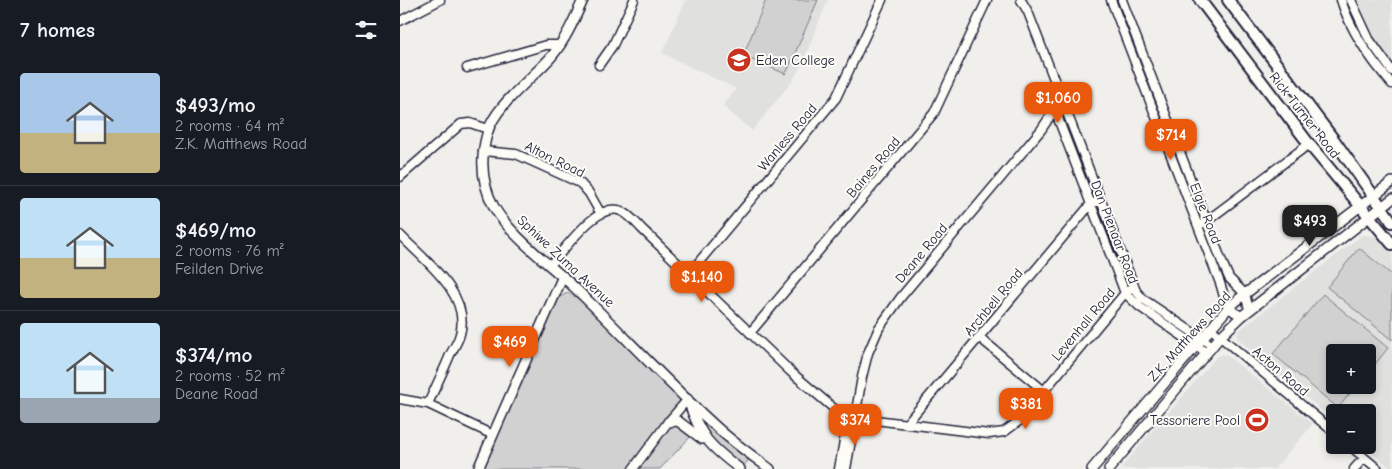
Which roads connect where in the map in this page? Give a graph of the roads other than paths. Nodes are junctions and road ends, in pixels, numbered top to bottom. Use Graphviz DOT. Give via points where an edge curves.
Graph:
graph roads {
  1 [pos="440,0"];
  2 [pos="583,0"];
  3 [pos="634,0"];
  4 [pos="882,0"];
  5 [pos="987,0"];
  6 [pos="1021,0"];
  7 [pos="1110,0"];
  8 [pos="1122,0"];
  9 [pos="1200,0"];
  10 [pos="1228,0"];
  11 [pos="1341,0"];
  12 [pos="1351,0"];
  13 [pos="400,21"];
  14 [pos="1369,39"];
  15 [pos="1362,44"];
  16 [pos="560,45"];
  17 [pos="599,65"];
  18 [pos="467,68"];
  19 [pos="1392,71"];
  20 [pos="1055,82"];
  21 [pos="1392,84"];
  22 [pos="1057,106"];
  23 [pos="1164,110"];
  24 [pos="1155,114"];
  25 [pos="1068,118"];
  26 [pos="1059,121"];
  27 [pos="488,130"];
  28 [pos="1041,130"];
  29 [pos="1309,144"];
  30 [pos="483,151"];
  31 [pos="400,177"];
  32 [pos="1392,182"];
  33 [pos="1374,195"];
  34 [pos="1392,199"];
  35 [pos="1100,200"];
  36 [pos="1090,205"];
  37 [pos="1360,206"];
  38 [pos="1381,207"];
  39 [pos="601,214"];
  40 [pos="1369,216"];
  41 [pos="1207,222"];
  42 [pos="1392,222"];
  43 [pos="1198,227"];
  44 [pos="400,235"];
  45 [pos="1392,244"];
  46 [pos="550,265"];
  47 [pos="688,275"];
  48 [pos="563,276"];
  49 [pos="1133,286"];
  50 [pos="1125,293"];
  51 [pos="1245,294"];
  52 [pos="1228,308"];
  53 [pos="1249,309"];
  54 [pos="1242,316"];
  55 [pos="1210,328"];
  56 [pos="750,333"];
  57 [pos="979,337"];
  58 [pos="1220,337"];
  59 [pos="1199,342"];
  60 [pos="1213,346"];
  61 [pos="1207,353"];
  62 [pos="1044,391"];
  63 [pos="400,398"];
  64 [pos="688,399"];
  65 [pos="428,404"];
  66 [pos="854,415"];
  67 [pos="668,422"];
  68 [pos="907,423"];
  69 [pos="1326,425"];
  70 [pos="493,435"];
  71 [pos="708,444"];
  72 [pos="1359,454"];
  73 [pos="753,456"];
  74 [pos="1364,458"];
  75 [pos="478,469"];
  76 [pos="633,469"];
  77 [pos="742,469"];
  78 [pos="770,469"];
  79 [pos="839,469"];
  80 [pos="846,469"];
  81 [pos="1092,469"];
  82 [pos="1109,469"];
  83 [pos="1354,469"];
  84 [pos="1378,469"];
  1 -- 13 [label="street"];
  2 -- 16 [label="street, Sphiwe Zuma Avenue"];
  3 -- 17 [label="street" via="613,45"];
  4 -- 47 [label="street, Wanless Road" via="836,98"];
  5 -- 56 [label="street, Baines Road" via="934,113"];
  6 -- 20 [label="street, Dan Pienaar Road"];
  7 -- 24 [label="street, Elgie Road"];
  8 -- 23 [label="street, Elgie Road"];
  9 -- 29 [label="main road, Rick Turner Road"];
  10 -- 33 [label="main road, Rick Turner Road"];
  11 -- 15 [label="street"];
  12 -- 14 [label="street"];
  14 -- 15 [label="street"];
  14 -- 19 [label="street"];
  15 -- 21 [label="street"];
  16 -- 18 [label="street" via="546,45"];
  16 -- 27 [label="street, Sphiwe Zuma Avenue" via="500,109"];
  20 -- 22 [label="street, Dan Pienaar Road"];
  20 -- 25 [label="street, Dan Pienaar Road"];
  22 -- 26 [label="street, Dan Pienaar Road"];
  22 -- 28 [label="street, Deane Road"];
  23 -- 24 [label="street"];
  23 -- 41 [label="street, Elgie Road"];
  24 -- 43 [label="street, Elgie Road"];
  25 -- 26 [label="street, Deane Road"];
  25 -- 35 [label="street, Dan Pienaar Road"];
  26 -- 28 [label="street, Deane Road"];
  26 -- 36 [label="street, Dan Pienaar Road"];
  27 -- 30 [label="street, Sphiwe Zuma Avenue"];
  27 -- 31 [label="street" via="470,123 461,124"];
  28 -- 66 [label="street, Deane Road" via="901,297 879,328 868,354"];
  29 -- 37 [label="main road, Rick Turner Road"];
  29 -- 41 [label="street"];
  30 -- 39 [label="street, Alton Road" via="516,154 580,183"];
  30 -- 46 [label="street, Sphiwe Zuma Avenue" via="484,184 493,206 507,225"];
  32 -- 33 [label="street, Z.K. Matthews Road"];
  33 -- 37 [label="street, Z.K. Matthews Road"];
  33 -- 38 [label="main road, Rick Turner Road"];
  34 -- 38 [label="street, Z.K. Matthews Road"];
  35 -- 36 [label="street, Archbell Road"];
  35 -- 49 [label="street, Dan Pienaar Road"];
  36 -- 50 [label="street, Dan Pienaar Road"];
  36 -- 57 [label="street, Archbell Road"];
  37 -- 40 [label="main road, Rick Turner Road"];
  37 -- 51 [label="street, Z.K. Matthews Road"];
  38 -- 40 [label="street, Z.K. Matthews Road"];
  38 -- 42 [label="main road, Rick Turner Road"];
  39 -- 46 [label="street" via="577,233"];
  39 -- 47 [label="street, Levenhall Road" via="614,210 624,212"];
  40 -- 45 [label="main road, Rick Turner Road"];
  40 -- 53 [label="street, Z.K. Matthews Road"];
  41 -- 43 [label="street"];
  41 -- 51 [label="street, Elgie Road" via="1226,274"];
  43 -- 52 [label="street, Elgie Road"];
  44 -- 65 [label="street" via="450,286 460,306 460,334"];
  46 -- 48 [label="street, Sphiwe Zuma Avenue"];
  47 -- 56 [label="street, Levenhall Road"];
  48 -- 64 [label="street, Sphiwe Zuma Avenue"];
  48 -- 70 [label="street"];
  49 -- 50 [label="street, Levenhall Road"];
  49 -- 59 [label="street, Dan Pienaar Road" via="1143,299"];
  50 -- 59 [label="street, Dan Pienaar Road" via="1140,307"];
  50 -- 62 [label="street, Levenhall Road"];
  51 -- 52 [label="street, Z.K. Matthews Road"];
  51 -- 53 [label="street, Elgie Road"];
  52 -- 54 [label="street"];
  52 -- 55 [label="street, Z.K. Matthews Road"];
  53 -- 54 [label="street, Z.K. Matthews Road"];
  54 -- 58 [label="street, Z.K. Matthews Road"];
  55 -- 58 [label="street, Acton Road"];
  55 -- 59 [label="street, Z.K. Matthews Road"];
  56 -- 66 [label="street, Levenhall Road" via="835,410"];
  57 -- 62 [label="street"];
  57 -- 68 [label="street, Archbell Road"];
  58 -- 60 [label="street, Z.K. Matthews Road"];
  58 -- 69 [label="street, Acton Road"];
  59 -- 60 [label="street, Dan Pienaar Road"];
  59 -- 61 [label="street, Dan Pienaar Road"];
  59 -- 81 [label="street, Z.K. Matthews Road"];
  60 -- 61 [label="street, Z.K. Matthews Road"];
  61 -- 82 [label="street, Z.K. Matthews Road"];
  62 -- 68 [label="street, Levenhall Road" via="1014,426 997,434"];
  63 -- 65 [label="street"];
  64 -- 67 [label="street"];
  64 -- 71 [label="street, Sphiwe Zuma Avenue" via="696,426"];
  64 -- 73 [label="street, Sphiwe Zuma Avenue"];
  65 -- 70 [label="street"];
  66 -- 68 [label="street, Levenhall Road"];
  66 -- 79 [label="street, Deane Road"];
  66 -- 80 [label="street, Deane Road"];
  67 -- 71 [label="street" via="681,423"];
  67 -- 76 [label="street"];
  70 -- 75 [label="street"];
  71 -- 77 [label="street, Sphiwe Zuma Avenue"];
  72 -- 74 [label="street"];
  73 -- 77 [label="street"];
  73 -- 78 [label="street, Sphiwe Zuma Avenue"];
  74 -- 83 [label="street"];
  74 -- 84 [label="street"];
}
